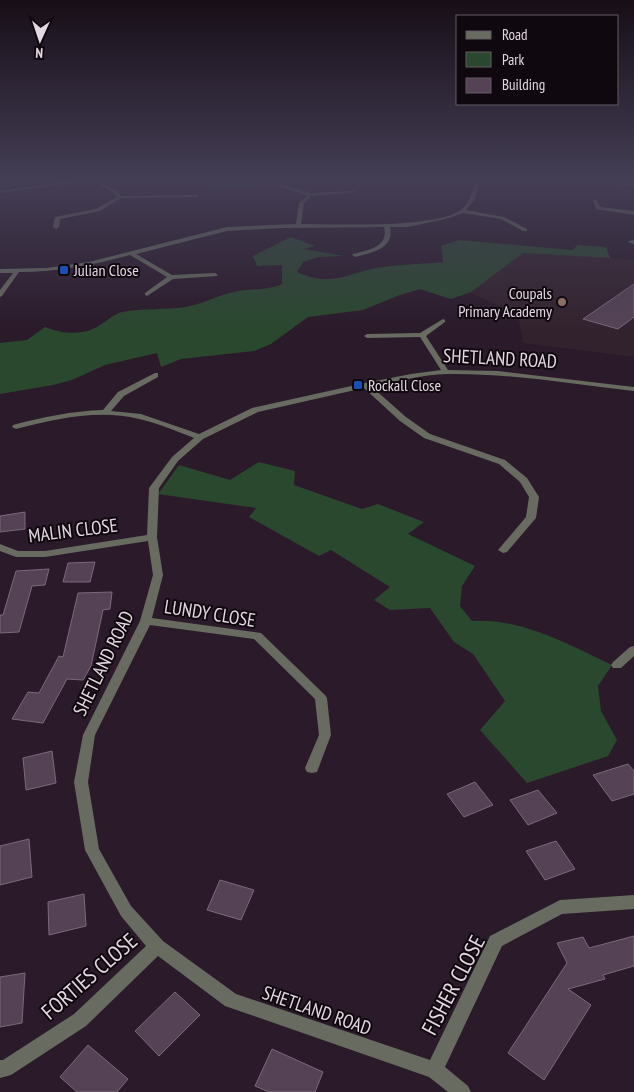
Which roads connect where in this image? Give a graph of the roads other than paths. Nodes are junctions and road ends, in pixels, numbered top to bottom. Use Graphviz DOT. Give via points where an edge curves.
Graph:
graph roads {
  1 [pos="245,229"];
  2 [pos="388,229"];
  3 [pos="130,253"];
  4 [pos="355,255"];
  5 [pos="0,272"];
  6 [pos="16,272"];
  7 [pos="216,275"];
  8 [pos="171,277"];
  9 [pos="147,294"];
  10 [pos="0,295"];
  11 [pos="443,321"];
  12 [pos="422,335"];
  13 [pos="367,336"];
  14 [pos="446,372"];
  15 [pos="155,375"];
  16 [pos="365,385"];
  17 [pos="634,389"];
  18 [pos="106,413"];
  19 [pos="16,427"];
  20 [pos="200,437"];
  21 [pos="152,537"];
  22 [pos="0,547"];
  23 [pos="503,550"];
  24 [pos="146,621"];
  25 [pos="634,650"];
  26 [pos="617,665"];
  27 [pos="312,768"];
  28 [pos="634,902"];
  29 [pos="157,946"];
  30 [pos="0,1069"];
  31 [pos="434,1070"];
  32 [pos="462,1092"];
  1 -- 3 [label="street" via="227,230"];
  2 -- 4 [label="street" via="388,241 378,248"];
  3 -- 6 [label="street" via="90,264"];
  3 -- 8 [label="street"];
  5 -- 6 [label="street"];
  6 -- 10 [label="street"];
  7 -- 8 [label="street"];
  8 -- 9 [label="street"];
  11 -- 12 [label="street"];
  12 -- 13 [label="street"];
  12 -- 14 [label="street"];
  14 -- 16 [label="street, SHETLAND ROAD"];
  14 -- 17 [label="street, SHETLAND ROAD" via="498,373"];
  15 -- 18 [label="street" via="121,394"];
  16 -- 20 [label="street, SHETLAND ROAD" via="255,410"];
  16 -- 23 [label="street" via="427,436 502,462 524,480 534,498 532,518"];
  18 -- 19 [label="street" via="51,418"];
  18 -- 20 [label="street" via="138,416"];
  20 -- 21 [label="street, SHETLAND ROAD" via="175,459 154,488"];
  21 -- 22 [label="street, MALIN CLOSE" via="45,554 16,554"];
  21 -- 24 [label="street, SHETLAND ROAD" via="158,575"];
  24 -- 27 [label="street, LUNDY CLOSE" via="258,636 321,698 325,735"];
  24 -- 29 [label="street, SHETLAND ROAD" via="89,735 81,782 92,850 126,911"];
  25 -- 26 [label="street"];
  28 -- 31 [label="street, FISHER CLOSE" via="560,907 496,941"];
  29 -- 30 [label="street, FORTIES CLOSE" via="80,1020 5,1069"];
  29 -- 31 [label="street, SHETLAND ROAD" via="231,1000"];
  31 -- 32 [label="street, SHETLAND ROAD"];
}
